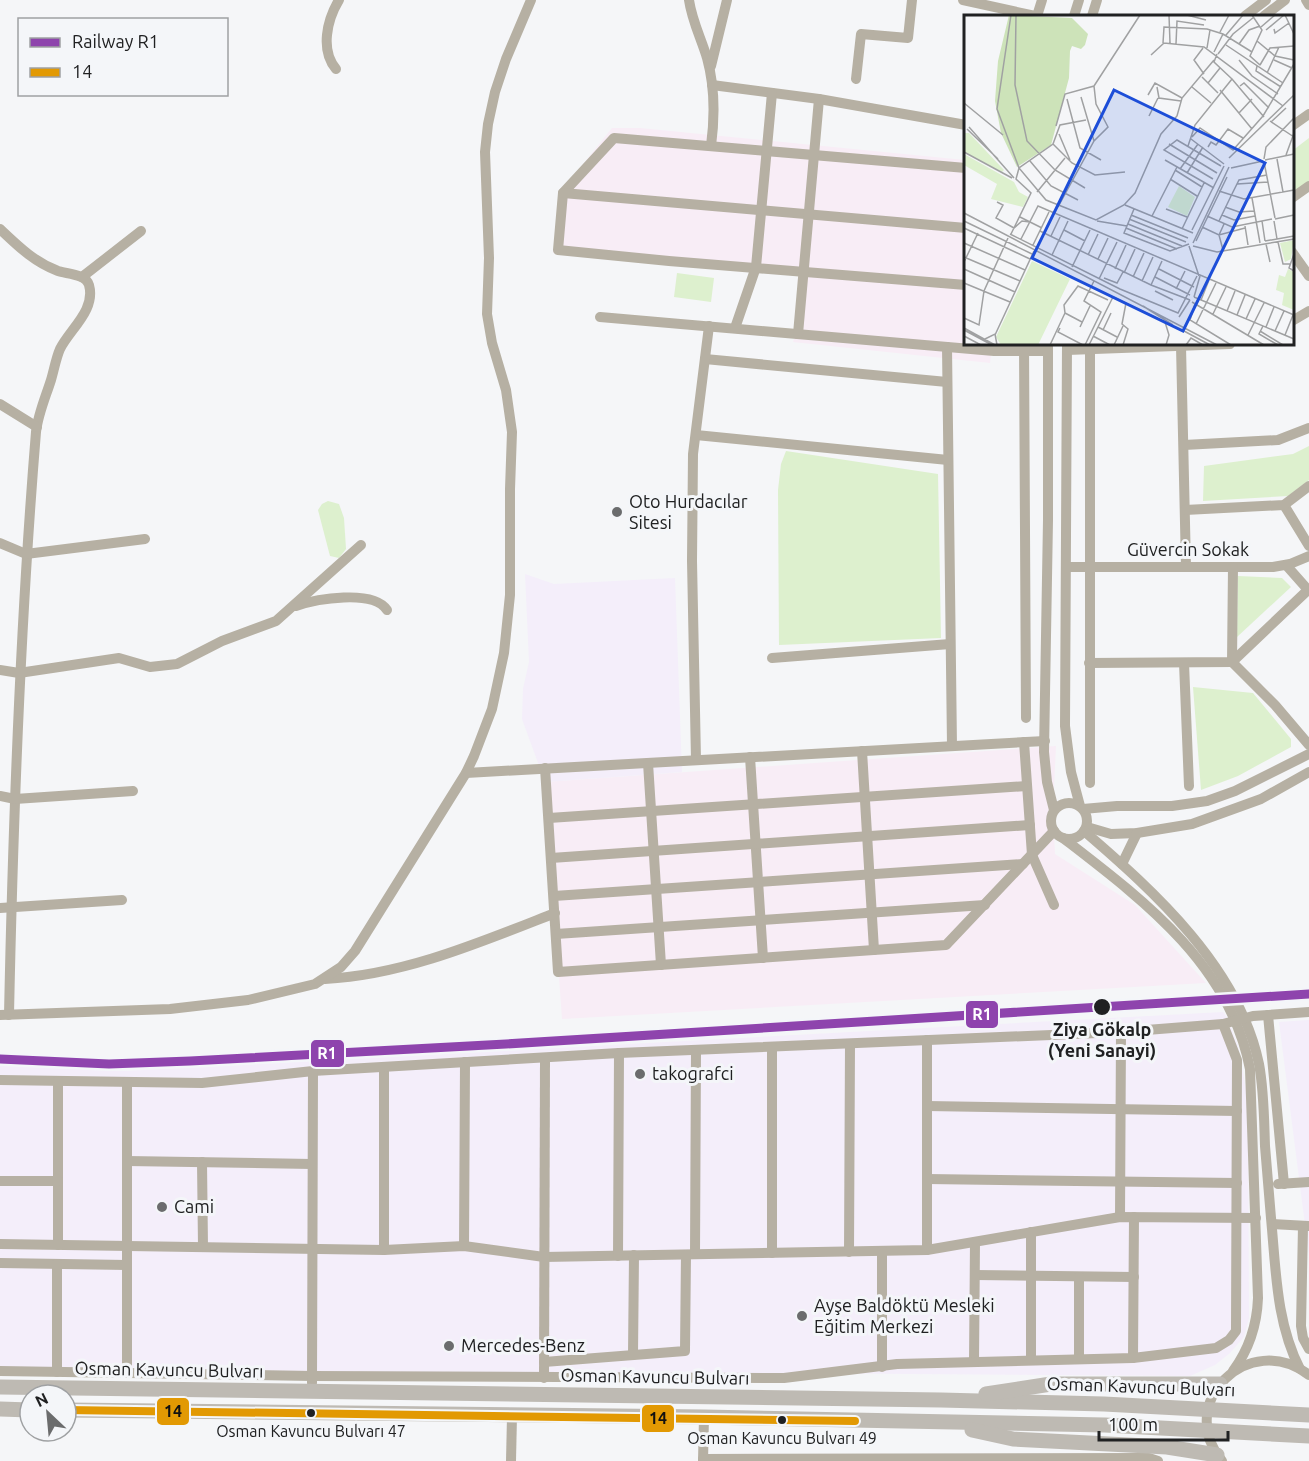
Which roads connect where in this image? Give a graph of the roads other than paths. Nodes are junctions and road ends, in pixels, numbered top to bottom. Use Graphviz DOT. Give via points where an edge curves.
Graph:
graph roads {
  1 [pos="339,0"];
  2 [pos="531,0"];
  3 [pos="689,0"];
  4 [pos="727,0"];
  5 [pos="912,0"];
  6 [pos="963,0"];
  7 [pos="1042,0"];
  8 [pos="1079,0"];
  9 [pos="1097,0"];
  10 [pos="1266,0"];
  11 [pos="1284,0"];
  12 [pos="1306,0"];
  13 [pos="1309,4"];
  14 [pos="1031,15"];
  15 [pos="1036,15"];
  16 [pos="1074,15"];
  17 [pos="1092,15"];
  18 [pos="1246,15"];
  19 [pos="1265,15"];
  20 [pos="336,69"];
  21 [pos="710,69"];
  22 [pos="856,79"];
  23 [pos="712,85"];
  24 [pos="772,93"];
  25 [pos="819,99"];
  26 [pos="1309,114"];
  27 [pos="964,124"];
  28 [pos="1294,125"];
  29 [pos="711,146"];
  30 [pos="767,151"];
  31 [pos="814,155"];
  32 [pos="964,168"];
  33 [pos="1309,186"];
  34 [pos="563,193"];
  35 [pos="1294,197"];
  36 [pos="761,210"];
  37 [pos="809,214"];
  38 [pos="964,228"];
  39 [pos="0,229"];
  40 [pos="141,231"];
  41 [pos="1294,254"];
  42 [pos="756,267"];
  43 [pos="804,271"];
  44 [pos="1309,276"];
  45 [pos="82,277"];
  46 [pos="964,285"];
  47 [pos="1309,311"];
  48 [pos="600,317"];
  49 [pos="1294,320"];
  50 [pos="709,326"];
  51 [pos="735,328"];
  52 [pos="798,334"];
  53 [pos="1185,345"];
  54 [pos="1090,346"];
  55 [pos="946,347"];
  56 [pos="994,347"];
  57 [pos="1024,347"];
  58 [pos="1048,347"];
  59 [pos="1067,347"];
  60 [pos="705,359"];
  61 [pos="947,382"];
  62 [pos="0,404"];
  63 [pos="37,427"];
  64 [pos="1309,428"];
  65 [pos="696,435"];
  66 [pos="1184,445"];
  67 [pos="948,460"];
  68 [pos="1309,486"];
  69 [pos="1284,505"];
  70 [pos="1185,510"];
  71 [pos="145,539"];
  72 [pos="0,543"];
  73 [pos="361,545"];
  74 [pos="1309,546"];
  75 [pos="26,554"];
  76 [pos="1309,556"];
  77 [pos="1286,565"];
  78 [pos="1066,567"];
  79 [pos="1089,567"];
  80 [pos="1186,567"];
  81 [pos="1233,567"];
  82 [pos="1309,590"];
  83 [pos="293,607"];
  84 [pos="387,610"];
  85 [pos="950,644"];
  86 [pos="772,658"];
  87 [pos="1232,662"];
  88 [pos="1089,663"];
  89 [pos="1184,663"];
  90 [pos="0,670"];
  91 [pos="19,673"];
  92 [pos="1026,718"];
  93 [pos="1045,741"];
  94 [pos="1024,742"];
  95 [pos="952,746"];
  96 [pos="1309,746"];
  97 [pos="862,751"];
  98 [pos="1309,754"];
  99 [pos="750,757"];
  100 [pos="696,760"];
  101 [pos="648,763"];
  102 [pos="545,768"];
  103 [pos="1309,772"];
  104 [pos="465,773"];
  105 [pos="1090,783"];
  106 [pos="1027,786"];
  107 [pos="1189,786"];
  108 [pos="133,791"];
  109 [pos="0,796"];
  110 [pos="865,797"];
  111 [pos="15,799"];
  112 [pos="753,804"];
  113 [pos="1082,807"];
  114 [pos="1054,810"];
  115 [pos="651,811"];
  116 [pos="549,818"];
  117 [pos="1030,825"];
  118 [pos="1085,829"];
  119 [pos="1137,833"];
  120 [pos="1059,835"];
  121 [pos="867,836"];
  122 [pos="755,844"];
  123 [pos="654,850"];
  124 [pos="1032,855"];
  125 [pos="551,858"];
  126 [pos="1023,864"];
  127 [pos="1122,864"];
  128 [pos="870,875"];
  129 [pos="758,882"];
  130 [pos="656,889"];
  131 [pos="554,896"];
  132 [pos="122,900"];
  133 [pos="985,905"];
  134 [pos="1054,905"];
  135 [pos="6,908"];
  136 [pos="872,912"];
  137 [pos="555,913"];
  138 [pos="760,920"];
  139 [pos="658,927"];
  140 [pos="556,934"];
  141 [pos="874,950"];
  142 [pos="763,958"];
  143 [pos="661,965"];
  144 [pos="324,979"];
  145 [pos="1309,1012"];
  146 [pos="4,1015"];
  147 [pos="1268,1015"];
  148 [pos="1223,1024"];
  149 [pos="1121,1032"];
  150 [pos="927,1040"];
  151 [pos="850,1044"];
  152 [pos="772,1047"];
  153 [pos="696,1050"];
  154 [pos="619,1053"];
  155 [pos="545,1058"];
  156 [pos="465,1062"];
  157 [pos="384,1067"];
  158 [pos="313,1071"];
  159 [pos="0,1080"];
  160 [pos="58,1081"];
  161 [pos="127,1082"];
  162 [pos="927,1106"];
  163 [pos="1121,1109"];
  164 [pos="1237,1111"];
  165 [pos="1260,1149"];
  166 [pos="127,1161"];
  167 [pos="202,1162"];
  168 [pos="312,1164"];
  169 [pos="927,1179"];
  170 [pos="0,1181"];
  171 [pos="58,1182"];
  172 [pos="1121,1182"];
  173 [pos="1309,1182"];
  174 [pos="1237,1183"];
  175 [pos="1284,1184"];
  176 [pos="1269,1185"];
  177 [pos="1120,1217"];
  178 [pos="1134,1217"];
  179 [pos="1236,1218"];
  180 [pos="1256,1218"];
  181 [pos="1272,1224"];
  182 [pos="1306,1226"];
  183 [pos="1031,1232"];
  184 [pos="975,1242"];
  185 [pos="0,1244"];
  186 [pos="58,1245"];
  187 [pos="464,1245"];
  188 [pos="128,1246"];
  189 [pos="203,1247"];
  190 [pos="313,1249"];
  191 [pos="384,1250"];
  192 [pos="927,1250"];
  193 [pos="882,1251"];
  194 [pos="849,1252"];
  195 [pos="772,1253"];
  196 [pos="690,1255"];
  197 [pos="618,1256"];
  198 [pos="633,1256"];
  199 [pos="544,1257"];
  200 [pos="0,1263"];
  201 [pos="57,1264"];
  202 [pos="127,1265"];
  203 [pos="975,1275"];
  204 [pos="1031,1276"];
  205 [pos="1079,1276"];
  206 [pos="1134,1277"];
  207 [pos="1308,1346"];
  208 [pos="633,1355"];
  209 [pos="1294,1357"];
  210 [pos="1134,1358"];
  211 [pos="1079,1359"];
  212 [pos="1031,1360"];
  213 [pos="544,1362"];
  214 [pos="974,1362"];
  215 [pos="882,1367"];
  216 [pos="0,1371"];
  217 [pos="1233,1371"];
  218 [pos="57,1372"];
  219 [pos="1305,1372"];
  220 [pos="127,1373"];
  221 [pos="544,1378"];
  222 [pos="312,1384"];
  223 [pos="1220,1384"];
  224 [pos="0,1387"];
  225 [pos="941,1400"];
  226 [pos="0,1409"];
  227 [pos="18,1410"];
  228 [pos="78,1410"];
  229 [pos="1309,1415"];
  230 [pos="512,1416"];
  231 [pos="704,1417"];
  232 [pos="940,1423"];
  233 [pos="1309,1436"];
  234 [pos="1220,1458"];
  235 [pos="703,1460"];
  236 [pos="771,1460"];
  237 [pos="815,1460"];
  238 [pos="511,1461"];
  239 [pos="1158,1461"];
  1 -- 20 [label="street" via="327,44"];
  2 -- 104 [label="street" via="500,74 486,138 487,314 512,432 509,614 492,709"];
  3 -- 21 [label="street"];
  4 -- 21 [label="street"];
  5 -- 22 [label="street" via="908,38 861,34"];
  6 -- 14 [label="street"];
  7 -- 15 [label="street"];
  8 -- 16 [label="street"];
  9 -- 17 [label="street"];
  10 -- 18 [label="street"];
  11 -- 19 [label="street"];
  12 -- 13 [label="street"];
  21 -- 23 [label="street"];
  23 -- 24 [label="street"];
  23 -- 29 [label="street"];
  24 -- 25 [label="street"];
  24 -- 30 [label="street"];
  25 -- 27 [label="street"];
  25 -- 31 [label="street"];
  26 -- 28 [label="street"];
  29 -- 30 [label="street"];
  29 -- 34 [label="street" via="614,138"];
  30 -- 31 [label="street"];
  30 -- 36 [label="street"];
  31 -- 32 [label="street"];
  31 -- 37 [label="street"];
  33 -- 35 [label="street"];
  34 -- 36 [label="street"];
  34 -- 42 [label="street" via="558,250"];
  36 -- 37 [label="street"];
  36 -- 42 [label="street"];
  37 -- 38 [label="street"];
  37 -- 43 [label="street"];
  39 -- 45 [label="street" via="40,263"];
  40 -- 45 [label="street"];
  41 -- 44 [label="street"];
  42 -- 43 [label="street"];
  42 -- 51 [label="street"];
  43 -- 46 [label="street"];
  43 -- 52 [label="street"];
  45 -- 63 [label="street" via="89,285 89,303 60,349"];
  47 -- 49 [label="street"];
  48 -- 50 [label="street"];
  50 -- 51 [label="street"];
  50 -- 60 [label="street"];
  51 -- 52 [label="street"];
  52 -- 55 [label="street"];
  53 -- 54 [label="street"];
  53 -- 66 [label="street"];
  54 -- 59 [label="street"];
  54 -- 79 [label="street"];
  55 -- 56 [label="street"];
  55 -- 61 [label="street"];
  56 -- 57 [label="street"];
  57 -- 58 [label="street"];
  57 -- 92 [label="street"];
  58 -- 93 [label="street"];
  59 -- 78 [label="street"];
  60 -- 61 [label="street"];
  60 -- 65 [label="street"];
  61 -- 67 [label="street"];
  62 -- 63 [label="street"];
  63 -- 75 [label="street"];
  64 -- 66 [label="street" via="1278,440"];
  65 -- 67 [label="street"];
  65 -- 100 [label="street" via="692,561"];
  66 -- 70 [label="street"];
  67 -- 85 [label="street"];
  68 -- 69 [label="street"];
  69 -- 70 [label="street"];
  69 -- 74 [label="street"];
  70 -- 80 [label="street"];
  71 -- 75 [label="street"];
  72 -- 75 [label="street"];
  73 -- 83 [label="street"];
  75 -- 91 [label="street"];
  76 -- 77 [label="street, Güvercin Sokak"];
  77 -- 81 [label="street, Güvercin Sokak"];
  77 -- 82 [label="street"];
  78 -- 79 [label="street, Güvercin Sokak"];
  78 -- 113 [label="street" via="1065,726 1071,772"];
  79 -- 80 [label="street, Güvercin Sokak"];
  79 -- 88 [label="street"];
  80 -- 81 [label="street, Güvercin Sokak"];
  81 -- 87 [label="street"];
  82 -- 87 [label="street"];
  83 -- 84 [label="street" via="324,599 350,598 375,600"];
  83 -- 91 [label="street" via="269,625 222,641 177,664 150,667 119,658"];
  85 -- 86 [label="street"];
  85 -- 95 [label="street"];
  87 -- 89 [label="street"];
  87 -- 96 [label="street"];
  88 -- 89 [label="street"];
  88 -- 105 [label="street"];
  89 -- 107 [label="street"];
  90 -- 91 [label="street"];
  91 -- 111 [label="street"];
  93 -- 94 [label="street"];
  93 -- 114 [label="street" via="1047,782"];
  94 -- 95 [label="street"];
  94 -- 106 [label="street"];
  95 -- 97 [label="street"];
  97 -- 99 [label="street"];
  97 -- 110 [label="street"];
  98 -- 113 [label="street" via="1207,801 1172,806"];
  99 -- 100 [label="street"];
  99 -- 112 [label="street"];
  100 -- 101 [label="street"];
  101 -- 102 [label="street"];
  101 -- 115 [label="street"];
  102 -- 104 [label="street"];
  102 -- 116 [label="street"];
  103 -- 119 [label="street" via="1236,809 1192,824"];
  104 -- 144 [label="street" via="355,951"];
  106 -- 110 [label="street"];
  106 -- 117 [label="street"];
  108 -- 111 [label="street"];
  109 -- 111 [label="street"];
  110 -- 112 [label="street"];
  110 -- 121 [label="street"];
  111 -- 135 [label="street"];
  112 -- 115 [label="street"];
  112 -- 122 [label="street"];
  113 -- 114 [label="street" via="1066,803"];
  113 -- 118 [label="street" via="1087,818"];
  114 -- 120 [label="street" via="1051,819"];
  115 -- 116 [label="street"];
  115 -- 123 [label="street"];
  116 -- 125 [label="street"];
  117 -- 121 [label="street"];
  117 -- 124 [label="street"];
  118 -- 119 [label="street"];
  118 -- 120 [label="street" via="1077,837"];
  118 -- 127 [label="street"];
  119 -- 127 [label="street"];
  120 -- 124 [label="street"];
  120 -- 165 [label="street" via="1155,912 1215,982 1241,1033 1250,1069"];
  121 -- 122 [label="street"];
  121 -- 128 [label="street"];
  122 -- 123 [label="street"];
  122 -- 129 [label="street"];
  123 -- 125 [label="street"];
  123 -- 130 [label="street"];
  124 -- 126 [label="street"];
  124 -- 134 [label="street"];
  125 -- 131 [label="street"];
  126 -- 128 [label="street"];
  126 -- 133 [label="street"];
  127 -- 165 [label="street" via="1206,954 1238,1007 1259,1063 1263,1091"];
  128 -- 129 [label="street"];
  128 -- 136 [label="street"];
  129 -- 130 [label="street"];
  129 -- 138 [label="street"];
  130 -- 131 [label="street"];
  130 -- 139 [label="street"];
  131 -- 137 [label="street"];
  132 -- 135 [label="street"];
  133 -- 136 [label="street"];
  133 -- 141 [label="street" via="946,945"];
  135 -- 146 [label="street"];
  136 -- 138 [label="street"];
  136 -- 141 [label="street"];
  137 -- 140 [label="street"];
  137 -- 144 [label="street" via="397,968"];
  138 -- 139 [label="street"];
  138 -- 142 [label="street"];
  139 -- 140 [label="street"];
  139 -- 143 [label="street"];
  140 -- 143 [label="street" via="558,972"];
  141 -- 142 [label="street"];
  142 -- 143 [label="street"];
  144 -- 146 [label="street" via="294,990 214,1005"];
  145 -- 147 [label="street"];
  147 -- 148 [label="street"];
  147 -- 175 [label="street"];
  148 -- 149 [label="street"];
  148 -- 164 [label="street" via="1237,1060"];
  149 -- 150 [label="street"];
  149 -- 163 [label="street"];
  150 -- 151 [label="street"];
  150 -- 162 [label="street"];
  151 -- 152 [label="street"];
  151 -- 194 [label="street"];
  152 -- 153 [label="street"];
  152 -- 195 [label="street"];
  153 -- 154 [label="street"];
  153 -- 196 [label="street"];
  154 -- 155 [label="street"];
  154 -- 197 [label="street"];
  155 -- 156 [label="street"];
  155 -- 199 [label="street"];
  156 -- 157 [label="street"];
  156 -- 187 [label="street"];
  157 -- 158 [label="street"];
  157 -- 191 [label="street"];
  158 -- 161 [label="street" via="202,1083"];
  158 -- 168 [label="street"];
  159 -- 160 [label="street"];
  160 -- 161 [label="street"];
  160 -- 171 [label="street"];
  161 -- 166 [label="street"];
  162 -- 163 [label="street"];
  162 -- 169 [label="street"];
  163 -- 164 [label="street"];
  163 -- 172 [label="street"];
  164 -- 174 [label="street"];
  165 -- 176 [label="street"];
  165 -- 180 [label="street"];
  166 -- 167 [label="street"];
  166 -- 188 [label="street"];
  167 -- 168 [label="street"];
  167 -- 189 [label="street"];
  168 -- 190 [label="street"];
  169 -- 172 [label="street"];
  169 -- 192 [label="street"];
  170 -- 171 [label="street"];
  171 -- 186 [label="street"];
  172 -- 174 [label="street"];
  172 -- 177 [label="street"];
  173 -- 175 [label="street"];
  174 -- 179 [label="street"];
  175 -- 176 [label="street"];
  176 -- 181 [label="street"];
  177 -- 178 [label="street"];
  177 -- 183 [label="street"];
  178 -- 179 [label="street"];
  178 -- 206 [label="street"];
  179 -- 180 [label="street"];
  179 -- 210 [label="street" via="1233,1336 1215,1348"];
  180 -- 217 [label="street" via="1256,1321 1248,1347"];
  181 -- 182 [label="street"];
  181 -- 209 [label="street" via="1280,1310"];
  182 -- 207 [label="street" via="1301,1326"];
  183 -- 184 [label="street"];
  183 -- 204 [label="street"];
  184 -- 192 [label="street"];
  184 -- 203 [label="street"];
  185 -- 186 [label="street"];
  186 -- 188 [label="street"];
  187 -- 191 [label="street"];
  187 -- 199 [label="street"];
  188 -- 189 [label="street"];
  188 -- 202 [label="street"];
  189 -- 190 [label="street"];
  190 -- 191 [label="street"];
  190 -- 222 [label="street"];
  192 -- 193 [label="street"];
  193 -- 194 [label="street"];
  193 -- 215 [label="street"];
  194 -- 195 [label="street"];
  195 -- 196 [label="street"];
  196 -- 198 [label="street"];
  196 -- 208 [label="street" via="685,1350"];
  197 -- 198 [label="street"];
  197 -- 199 [label="street"];
  198 -- 208 [label="street"];
  199 -- 213 [label="street"];
  200 -- 201 [label="street"];
  201 -- 202 [label="street"];
  201 -- 218 [label="street"];
  202 -- 220 [label="street"];
  203 -- 204 [label="street"];
  203 -- 214 [label="street"];
  204 -- 205 [label="street"];
  204 -- 212 [label="street"];
  205 -- 206 [label="street"];
  205 -- 211 [label="street"];
  206 -- 210 [label="street"];
  207 -- 209 [label="street"];
  208 -- 213 [label="street"];
  209 -- 219 [label="street"];
  210 -- 211 [label="street"];
  211 -- 212 [label="street"];
  212 -- 214 [label="street"];
  213 -- 221 [label="street"];
  214 -- 215 [label="street"];
  215 -- 221 [label="street" via="783,1378"];
  216 -- 218 [label="street"];
  217 -- 219 [label="street" via="1267,1360 1287,1363"];
  217 -- 223 [label="street"];
  218 -- 220 [label="street"];
  220 -- 222 [label="street"];
  221 -- 222 [label="street"];
  222 -- 224 [label="highway, Osman Kavuncu Bulvarı"];
  222 -- 225 [label="highway, Osman Kavuncu Bulvarı"];
  223 -- 225 [label="highway" via="1051,1384"];
  223 -- 234 [label="street" via="1212,1397 1207,1427"];
  225 -- 229 [label="highway, Osman Kavuncu Bulvarı"];
  226 -- 227 [label="highway"];
  228 -- 230 [label="highway"];
  230 -- 231 [label="highway"];
  230 -- 238 [label="street"];
  231 -- 232 [label="highway"];
  231 -- 235 [label="street"];
  232 -- 233 [label="highway" via="1105,1425"];
  232 -- 234 [label="highway" via="1013,1439 1167,1447"];
  235 -- 236 [label="street"];
  236 -- 237 [label="street"];
  237 -- 239 [label="street"];
}
